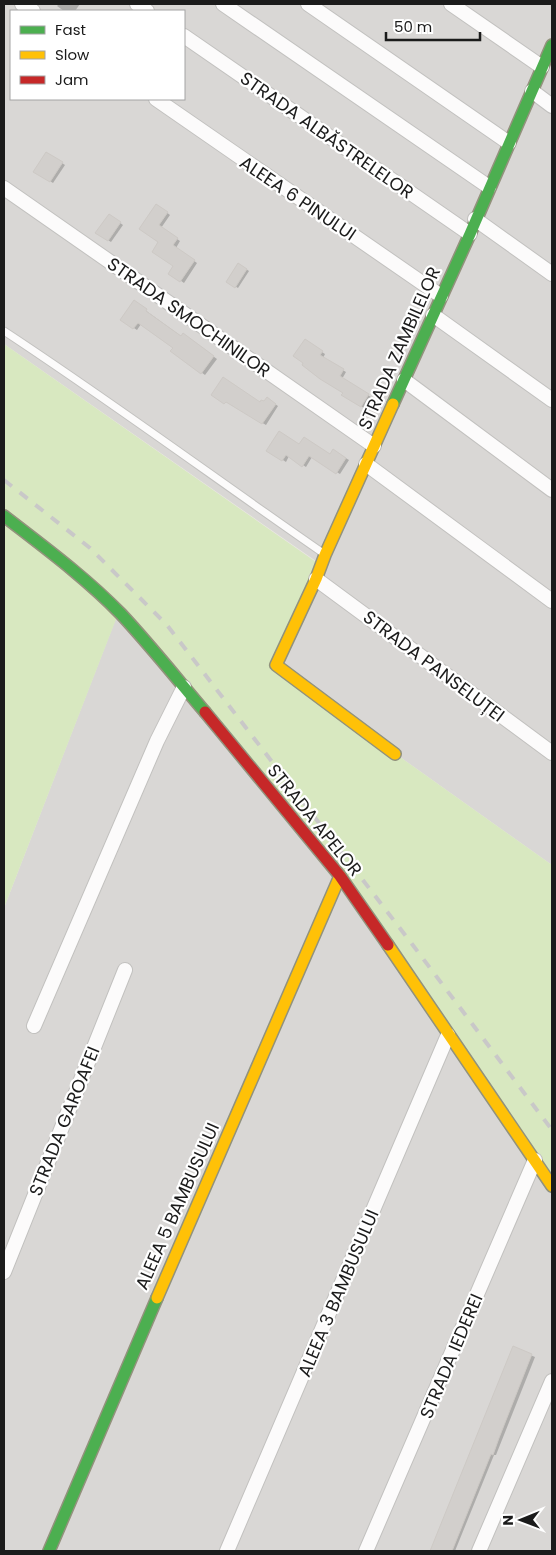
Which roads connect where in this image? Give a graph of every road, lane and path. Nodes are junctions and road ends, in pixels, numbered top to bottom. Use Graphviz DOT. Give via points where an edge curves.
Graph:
graph roads {
  1 [pos="222,4"];
  2 [pos="308,4"];
  3 [pos="450,4"];
  4 [pos="185,37"];
  5 [pos="552,45"];
  6 [pos="542,67"];
  7 [pos="532,91"];
  8 [pos="157,100"];
  9 [pos="552,106"];
  10 [pos="509,143"];
  11 [pos="489,187"];
  12 [pos="4,188"];
  13 [pos="475,219"];
  14 [pos="470,234"];
  15 [pos="552,274"];
  16 [pos="441,296"];
  17 [pos="433,315"];
  18 [pos="4,330"];
  19 [pos="404,380"];
  20 [pos="552,400"];
  21 [pos="374,446"];
  22 [pos="366,464"];
  23 [pos="552,490"];
  24 [pos="4,516"];
  25 [pos="326,554"];
  26 [pos="316,578"];
  27 [pos="552,600"];
  28 [pos="184,688"];
  29 [pos="552,753"];
  30 [pos="395,754"];
  31 [pos="340,876"];
  32 [pos="125,970"];
  33 [pos="34,1026"];
  34 [pos="448,1035"];
  35 [pos="536,1160"];
  36 [pos="552,1186"];
  37 [pos="4,1272"];
  38 [pos="552,1381"];
  39 [pos="49,1551"];
  40 [pos="227,1551"];
  41 [pos="366,1551"];
  42 [pos="479,1551"];
  1 -- 11 [label="street"];
  2 -- 10 [label="street"];
  3 -- 6 [label="street"];
  4 -- 14 [label="street, STRADA ALBĂSTRELELOR"];
  5 -- 6 [label="street, STRADA ZAMBILELOR"];
  6 -- 7 [label="street, STRADA ZAMBILELOR"];
  7 -- 9 [label="street"];
  7 -- 10 [label="street, STRADA ZAMBILELOR"];
  8 -- 16 [label="street, ALEEA 6 PINULUI"];
  10 -- 11 [label="street, STRADA ZAMBILELOR"];
  11 -- 13 [label="street, STRADA ZAMBILELOR"];
  12 -- 21 [label="street, STRADA SMOCHINILOR"];
  13 -- 14 [label="street, STRADA ZAMBILELOR"];
  13 -- 15 [label="street"];
  14 -- 16 [label="street, STRADA ZAMBILELOR"];
  16 -- 17 [label="street, STRADA ZAMBILELOR"];
  17 -- 19 [label="street, STRADA ZAMBILELOR"];
  17 -- 20 [label="street"];
  18 -- 25 [label="lane"];
  19 -- 21 [label="street, STRADA ZAMBILELOR"];
  19 -- 23 [label="street"];
  21 -- 22 [label="street, STRADA ZAMBILELOR"];
  22 -- 25 [label="street, STRADA ZAMBILELOR"];
  22 -- 27 [label="street"];
  24 -- 28 [label="street, STRADA APELOR" via="77,573 120,613"];
  25 -- 26 [label="street, STRADA ZAMBILELOR"];
  26 -- 29 [label="street, STRADA PANSELUȚEI"];
  26 -- 30 [label="street, STRADA ZAMBILELOR" via="276,665"];
  28 -- 31 [label="street, STRADA APELOR"];
  28 -- 33 [label="street" via="157,741"];
  31 -- 34 [label="street, STRADA APELOR"];
  31 -- 39 [label="street, ALEEA 5 BAMBUSULUI"];
  32 -- 37 [label="street, STRADA GAROAFEI"];
  34 -- 35 [label="street, STRADA APELOR"];
  34 -- 40 [label="street, ALEEA 3 BAMBUSULUI"];
  35 -- 36 [label="street, STRADA APELOR"];
  35 -- 41 [label="street, STRADA IEDEREI"];
  38 -- 42 [label="street"];
}
